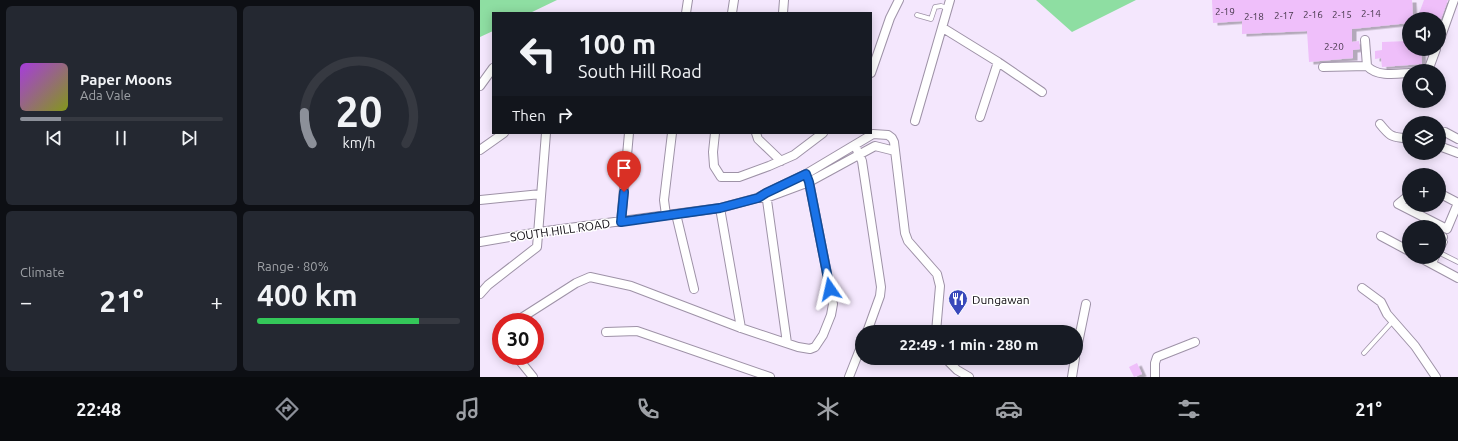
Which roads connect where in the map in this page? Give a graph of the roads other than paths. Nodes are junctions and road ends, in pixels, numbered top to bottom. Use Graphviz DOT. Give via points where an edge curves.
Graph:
graph roads {
  1 [pos="688,0"];
  2 [pos="734,0"];
  3 [pos="784,0"];
  4 [pos="900,0"];
  5 [pos="1454,0"];
  6 [pos="949,4"];
  7 [pos="686,12"];
  8 [pos="732,12"];
  9 [pos="783,12"];
  10 [pos="917,16"];
  11 [pos="1446,22"];
  12 [pos="943,28"];
  13 [pos="1365,40"];
  14 [pos="998,62"];
  15 [pos="1367,66"];
  16 [pos="1323,67"];
  17 [pos="492,69"];
  18 [pos="872,70"];
  19 [pos="1402,73"];
  20 [pos="480,86"];
  21 [pos="1042,92"];
  22 [pos="980,117"];
  23 [pos="915,121"];
  24 [pos="1380,124"];
  25 [pos="872,132"];
  26 [pos="1446,133"];
  27 [pos="503,134"];
  28 [pos="546,134"];
  29 [pos="629,134"];
  30 [pos="672,134"];
  31 [pos="715,134"];
  32 [pos="756,134"];
  33 [pos="822,134"];
  34 [pos="869,134"];
  35 [pos="1402,139"];
  36 [pos="1458,139"];
  37 [pos="854,146"];
  38 [pos="874,146"];
  39 [pos="1446,149"];
  40 [pos="480,150"];
  41 [pos="895,151"];
  42 [pos="1458,153"];
  43 [pos="860,154"];
  44 [pos="781,161"];
  45 [pos="808,178"];
  46 [pos="541,194"];
  47 [pos="766,196"];
  48 [pos="1446,197"];
  49 [pos="480,200"];
  50 [pos="720,208"];
  51 [pos="1413,212"];
  52 [pos="676,214"];
  53 [pos="666,215"];
  54 [pos="621,222"];
  55 [pos="539,232"];
  56 [pos="1381,236"];
  57 [pos="480,242"];
  58 [pos="1402,248"];
  59 [pos="1446,256"];
  60 [pos="1446,262"];
  61 [pos="1458,262"];
  62 [pos="1458,278"];
  63 [pos="1362,288"];
  64 [pos="694,289"];
  65 [pos="480,294"];
  66 [pos="1086,304"];
  67 [pos="529,313"];
  68 [pos="1393,321"];
  69 [pos="869,325"];
  70 [pos="937,325"];
  71 [pos="1082,325"];
  72 [pos="741,328"];
  73 [pos="606,332"];
  74 [pos="1195,342"];
  75 [pos="787,343"];
  76 [pos="1364,352"];
  77 [pos="855,362"];
  78 [pos="523,365"];
  79 [pos="952,365"];
  80 [pos="1074,365"];
  81 [pos="533,377"];
  82 [pos="770,377"];
  83 [pos="849,377"];
  84 [pos="969,377"];
  85 [pos="1072,377"];
  86 [pos="1155,377"];
  87 [pos="1436,377"];
  1 -- 7 [label="street"];
  2 -- 8 [label="street"];
  3 -- 9 [label="street"];
  4 -- 18 [label="street" via="890,18"];
  5 -- 11 [label="street"];
  6 -- 10 [label="lane" via="935,7 931,19"];
  6 -- 12 [label="street"];
  12 -- 14 [label="street"];
  12 -- 23 [label="street"];
  13 -- 15 [label="street"];
  14 -- 21 [label="street"];
  14 -- 22 [label="street"];
  15 -- 16 [label="street"];
  15 -- 19 [label="street" via="1384,74"];
  17 -- 20 [label="street"];
  24 -- 35 [label="street" via="1388,134"];
  25 -- 38 [label="street"];
  25 -- 41 [label="street" via="892,138"];
  26 -- 36 [label="street"];
  27 -- 40 [label="street"];
  28 -- 46 [label="street"];
  29 -- 54 [label="street"];
  30 -- 53 [label="street" via="664,200"];
  31 -- 44 [label="street" via="714,166 721,177 739,177"];
  32 -- 44 [label="street" via="758,140"];
  33 -- 44 [label="street" via="794,155"];
  34 -- 37 [label="street, SOUTH HILL ROAD"];
  37 -- 43 [label="street"];
  37 -- 45 [label="street, SOUTH HILL ROAD"];
  38 -- 41 [label="street"];
  38 -- 43 [label="street, SOUTH HILL ROAD"];
  39 -- 42 [label="street"];
  41 -- 70 [label="street" via="905,233 908,241 937,274 939,280"];
  43 -- 45 [label="street, SOUTH HILL ROAD"];
  43 -- 69 [label="street" via="881,287"];
  45 -- 47 [label="street, SOUTH HILL ROAD"];
  45 -- 75 [label="street" via="833,304 823,335 814,346 804,349"];
  46 -- 49 [label="street"];
  46 -- 55 [label="street"];
  47 -- 50 [label="street, SOUTH HILL ROAD"];
  47 -- 75 [label="street"];
  48 -- 51 [label="street" via="1458,203 1446,229"];
  50 -- 52 [label="street, SOUTH HILL ROAD"];
  50 -- 72 [label="street"];
  52 -- 53 [label="street, SOUTH HILL ROAD"];
  52 -- 64 [label="street"];
  53 -- 54 [label="street, SOUTH HILL ROAD"];
  54 -- 55 [label="street, SOUTH HILL ROAD"];
  55 -- 57 [label="street, SOUTH HILL ROAD"];
  55 -- 65 [label="street" via="537,247"];
  56 -- 58 [label="street"];
  59 -- 61 [label="lane"];
  60 -- 62 [label="street"];
  63 -- 68 [label="street" via="1382,302"];
  66 -- 71 [label="street"];
  67 -- 72 [label="street" via="590,277 631,286"];
  68 -- 76 [label="lane"];
  68 -- 87 [label="street" via="1415,346"];
  72 -- 75 [label="street"];
  73 -- 82 [label="street" via="637,331"];
  74 -- 86 [label="street" via="1157,356"];
  77 -- 83 [label="street"];
  78 -- 81 [label="street"];
  79 -- 84 [label="street"];
  80 -- 85 [label="street"];
}
